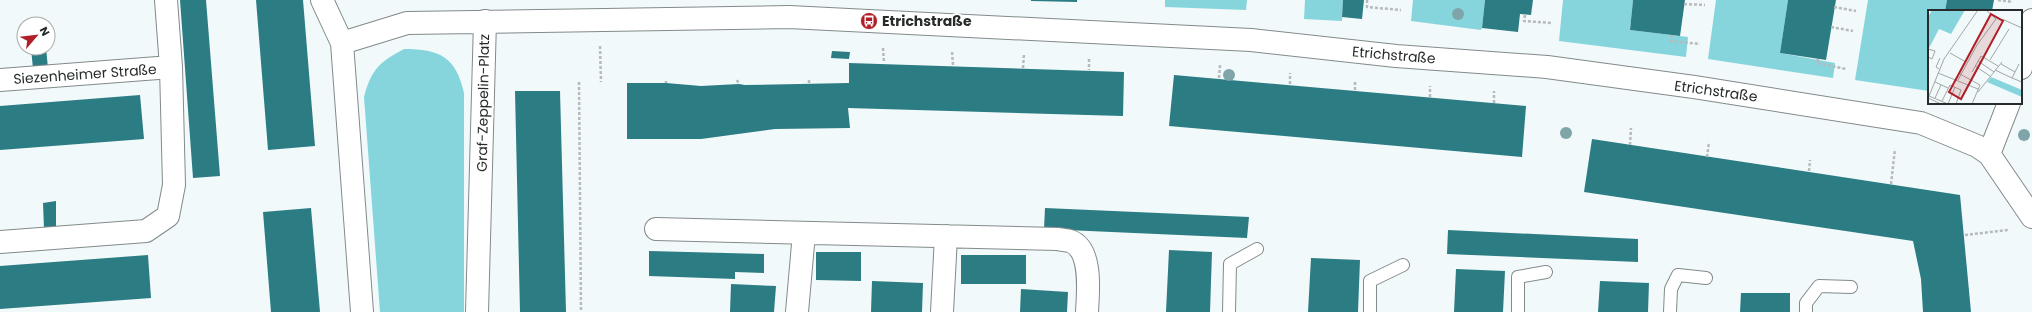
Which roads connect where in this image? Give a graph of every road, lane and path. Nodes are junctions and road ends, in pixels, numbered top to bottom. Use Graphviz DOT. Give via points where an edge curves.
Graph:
graph roads {
  1 [pos="166,0"];
  2 [pos="322,0"];
  3 [pos="1367,0"];
  4 [pos="1998,0"];
  5 [pos="2019,2"];
  6 [pos="1684,4"];
  7 [pos="1706,6"];
  8 [pos="1834,7"];
  9 [pos="789,8"];
  10 [pos="1401,10"];
  11 [pos="1856,12"];
  12 [pos="1525,15"];
  13 [pos="600,19"];
  14 [pos="485,20"];
  15 [pos="2032,20"];
  16 [pos="1552,24"];
  17 [pos="1831,27"];
  18 [pos="1852,31"];
  19 [pos="1672,35"];
  20 [pos="342,43"];
  21 [pos="1700,44"];
  22 [pos="883,48"];
  23 [pos="952,48"];
  24 [pos="1024,52"];
  25 [pos="1089,55"];
  26 [pos="1818,59"];
  27 [pos="884,63"];
  28 [pos="2022,64"];
  29 [pos="953,65"];
  30 [pos="1220,65"];
  31 [pos="171,67"];
  32 [pos="1023,68"];
  33 [pos="1846,68"];
  34 [pos="1089,70"];
  35 [pos="1290,73"];
  36 [pos="809,78"];
  37 [pos="1219,78"];
  38 [pos="0,80"];
  39 [pos="737,80"];
  40 [pos="1355,81"];
  41 [pos="579,82"];
  42 [pos="602,82"];
  43 [pos="809,82"];
  44 [pos="739,84"];
  45 [pos="1290,84"];
  46 [pos="1430,86"];
  47 [pos="1355,90"];
  48 [pos="1494,91"];
  49 [pos="1430,97"];
  50 [pos="1494,103"];
  51 [pos="2009,104"];
  52 [pos="1631,128"];
  53 [pos="1709,142"];
  54 [pos="1630,145"];
  55 [pos="1895,149"];
  56 [pos="1989,154"];
  57 [pos="1708,157"];
  58 [pos="1810,160"];
  59 [pos="1809,171"];
  60 [pos="1892,184"];
  61 [pos="2032,217"];
  62 [pos="656,229"];
  63 [pos="2012,230"];
  64 [pos="804,233"];
  65 [pos="1965,235"];
  66 [pos="946,236"];
  67 [pos="0,242"];
  68 [pos="1257,249"];
  69 [pos="1403,265"];
  70 [pos="1546,272"];
  71 [pos="1706,278"];
  72 [pos="1851,287"];
  73 [pos="362,312"];
  74 [pos="478,312"];
  75 [pos="581,312"];
  76 [pos="798,312"];
  77 [pos="942,312"];
  78 [pos="1087,312"];
  79 [pos="1229,312"];
  80 [pos="1370,312"];
  81 [pos="1518,312"];
  82 [pos="1670,312"];
  83 [pos="1806,312"];
  1 -- 31 [label="street, Siezenheimer Straße"];
  2 -- 20 [label="street"];
  3 -- 10 [label="path" via="1367,7"];
  4 -- 5 [label="path"];
  6 -- 7 [label="path"];
  8 -- 11 [label="path"];
  9 -- 13 [label="street, Etrichstraße"];
  9 -- 56 [label="street, Etrichstraße" via="1251,40 1396,56 1547,67 1921,123 1977,146"];
  12 -- 16 [label="path" via="1524,21"];
  13 -- 14 [label="street, Etrichstraße"];
  13 -- 42 [label="path"];
  14 -- 20 [label="street, Graf-Zeppelin-Platz" via="408,23"];
  14 -- 74 [label="street, Graf-Zeppelin-Platz"];
  15 -- 28 [label="street"];
  17 -- 18 [label="path"];
  19 -- 21 [label="path" via="1671,40"];
  20 -- 73 [label="street"];
  22 -- 27 [label="path"];
  23 -- 29 [label="path"];
  24 -- 32 [label="path"];
  25 -- 34 [label="path"];
  26 -- 33 [label="path" via="1817,63"];
  30 -- 37 [label="path"];
  31 -- 38 [label="street, Siezenheimer Straße"];
  31 -- 67 [label="street, Siezenheimer Straße" via="174,185 168,216 146,231"];
  35 -- 45 [label="path"];
  36 -- 43 [label="path"];
  39 -- 44 [label="path"];
  40 -- 47 [label="path"];
  41 -- 75 [label="path"];
  46 -- 49 [label="path"];
  48 -- 50 [label="path"];
  51 -- 56 [label="street"];
  52 -- 54 [label="path"];
  53 -- 57 [label="path"];
  55 -- 60 [label="path"];
  56 -- 61 [label="street"];
  58 -- 59 [label="path"];
  62 -- 64 [label="street"];
  63 -- 65 [label="path"];
  64 -- 66 [label="street"];
  64 -- 76 [label="street"];
  66 -- 77 [label="street"];
  66 -- 78 [label="street" via="1071,241 1079,247 1089,272"];
  68 -- 79 [label="lane" via="1230,264"];
  69 -- 80 [label="lane" via="1370,281"];
  70 -- 81 [label="lane" via="1518,277"];
  71 -- 82 [label="lane" via="1678,275 1671,289"];
  72 -- 83 [label="lane" via="1819,286 1806,303"];
}
